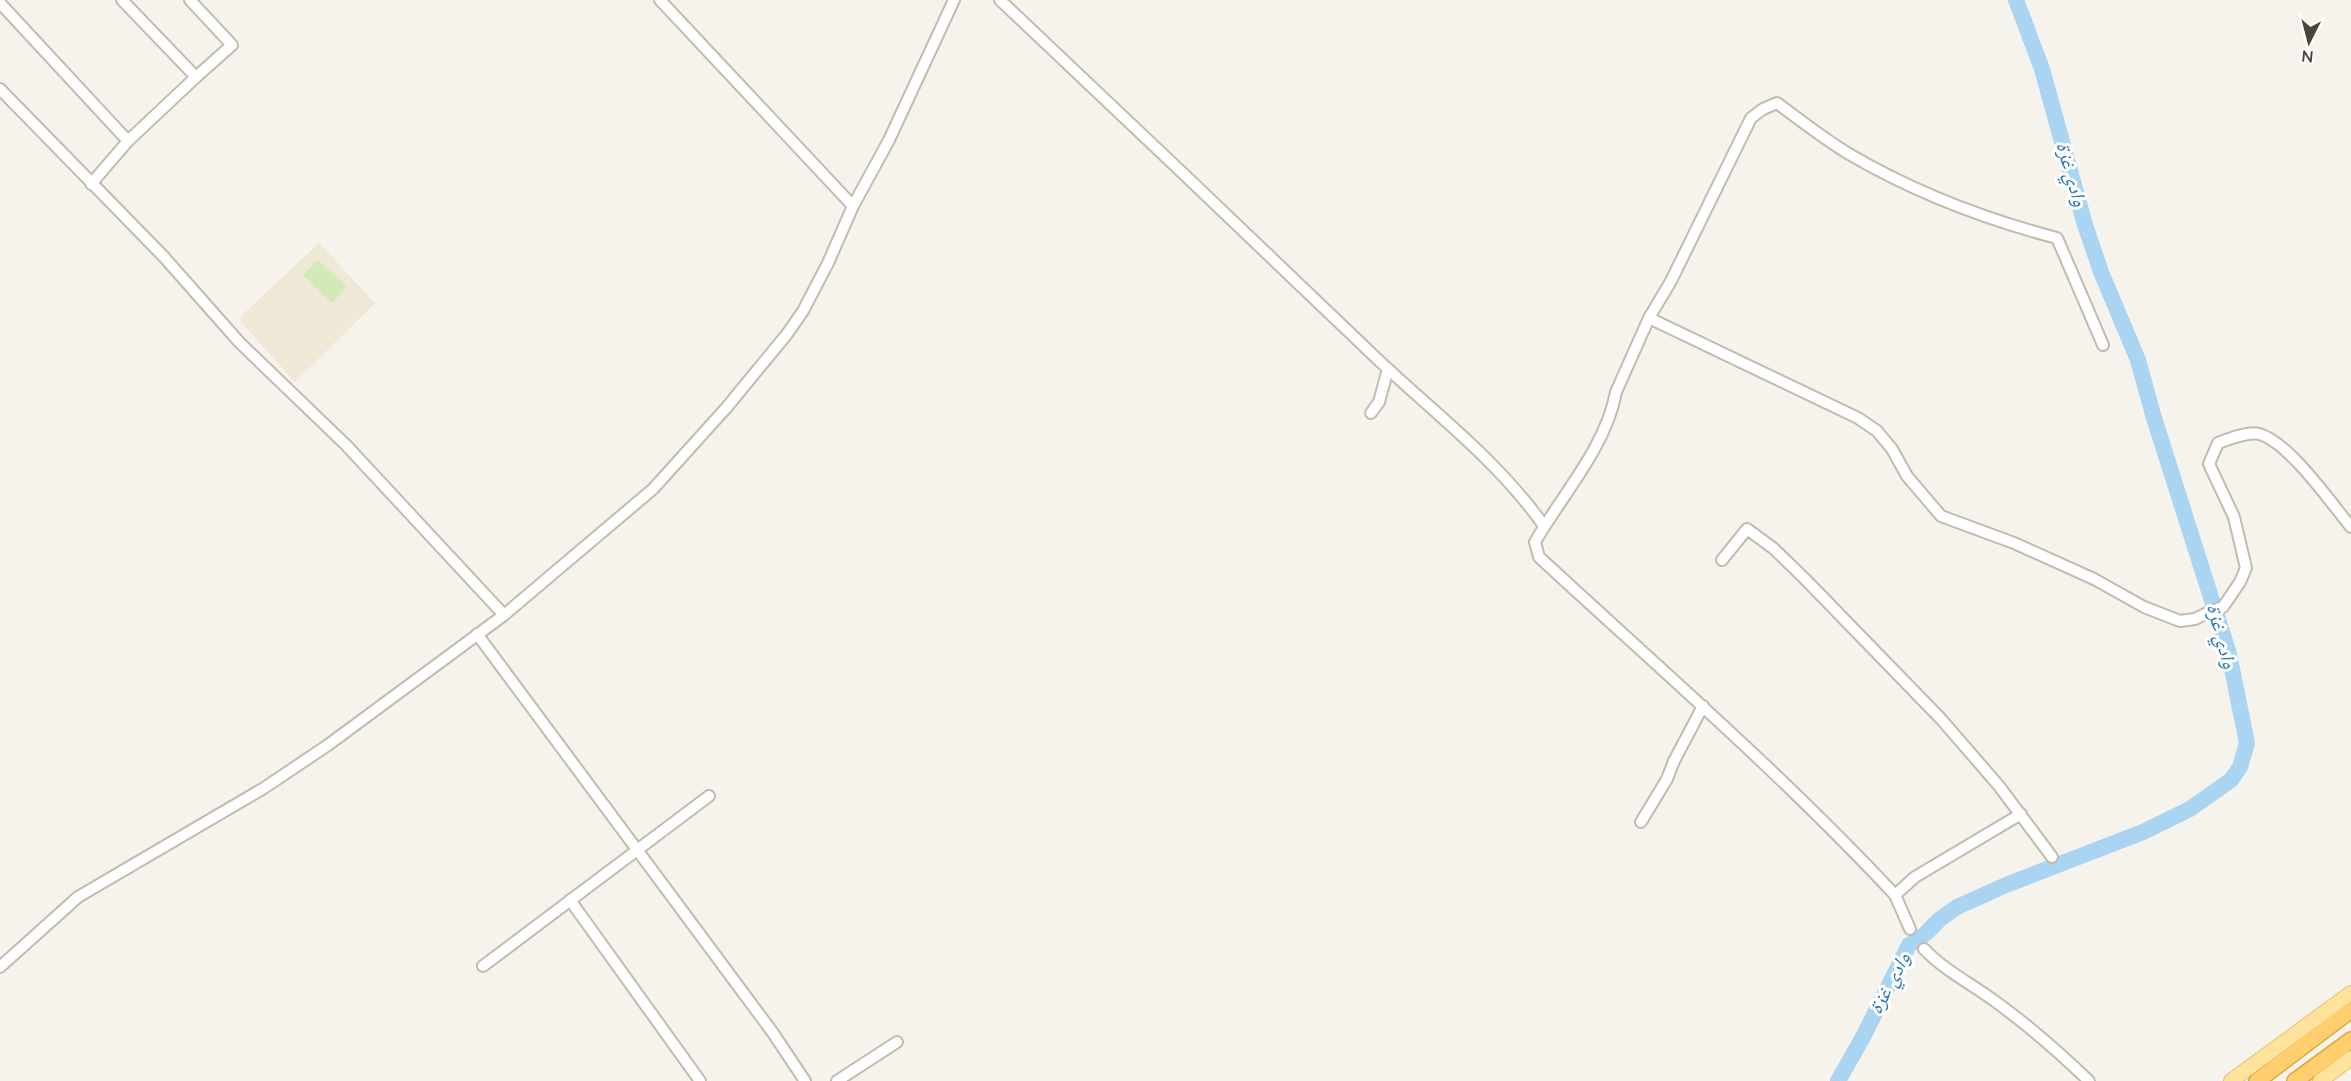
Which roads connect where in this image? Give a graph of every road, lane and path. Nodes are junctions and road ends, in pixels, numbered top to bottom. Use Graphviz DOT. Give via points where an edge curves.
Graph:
graph roads {
  1 [pos="122,0"];
  2 [pos="190,0"];
  3 [pos="660,0"];
  4 [pos="954,0"];
  5 [pos="1000,0"];
  6 [pos="0,3"];
  7 [pos="196,77"];
  8 [pos="0,89"];
  9 [pos="128,141"];
  10 [pos="92,184"];
  11 [pos="853,206"];
  12 [pos="1649,318"];
  13 [pos="2103,345"];
  14 [pos="1388,369"];
  15 [pos="1371,412"];
  16 [pos="1544,526"];
  17 [pos="2351,527"];
  18 [pos="1722,560"];
  19 [pos="504,615"];
  20 [pos="477,634"];
  21 [pos="1703,706"];
  22 [pos="709,796"];
  23 [pos="2021,814"];
  24 [pos="1641,822"];
  25 [pos="637,849"];
  26 [pos="2052,857"];
  27 [pos="1895,895"];
  28 [pos="570,900"];
  29 [pos="1910,929"];
  30 [pos="1924,949"];
  31 [pos="483,966"];
  32 [pos="0,967"];
  33 [pos="2351,993"];
  34 [pos="2351,1010"];
  35 [pos="2351,1040"];
  36 [pos="897,1042"];
  37 [pos="2351,1058"];
  38 [pos="700,1081"];
  39 [pos="805,1081"];
  40 [pos="837,1081"];
  41 [pos="2089,1081"];
  42 [pos="2231,1081"];
  43 [pos="2256,1081"];
  44 [pos="2295,1081"];
  45 [pos="2320,1081"];
  1 -- 7 [label="street"];
  2 -- 7 [label="street" via="232,45"];
  3 -- 11 [label="street"];
  4 -- 11 [label="street" via="889,140"];
  5 -- 14 [label="street"];
  6 -- 9 [label="street"];
  7 -- 9 [label="street"];
  8 -- 10 [label="street"];
  9 -- 10 [label="street"];
  10 -- 19 [label="street" via="240,343 346,445"];
  11 -- 19 [label="street" via="803,311 727,407 653,489"];
  12 -- 13 [label="street" via="1751,118 1777,104 1847,153 1891,177 1979,216 2057,238"];
  12 -- 16 [label="street" via="1594,449"];
  12 -- 17 [label="street" via="1858,418 1877,431 1907,476 1941,516 2014,543 2180,621 2223,608 2246,568 2234,517 2209,464 2218,443 2258,434 2276,444 2292,457"];
  14 -- 15 [label="street" via="1379,402"];
  14 -- 16 [label="street" via="1502,473"];
  16 -- 21 [label="street" via="1535,542 1539,557"];
  18 -- 23 [label="street" via="1747,529 1773,548 1941,719"];
  19 -- 20 [label="street"];
  20 -- 25 [label="street"];
  20 -- 32 [label="street" via="272,782 78,897"];
  21 -- 24 [label="street"];
  21 -- 27 [label="street" via="1803,800"];
  22 -- 25 [label="street"];
  23 -- 26 [label="street"];
  23 -- 27 [label="street" via="1915,877"];
  25 -- 28 [label="street"];
  25 -- 39 [label="street"];
  27 -- 29 [label="street"];
  28 -- 31 [label="street"];
  28 -- 38 [label="street"];
  30 -- 41 [label="street" via="2003,1008"];
  33 -- 42 [label="main road"];
  34 -- 43 [label="highway"];
  35 -- 44 [label="highway"];
  36 -- 40 [label="street"];
  37 -- 45 [label="main road"];
}
